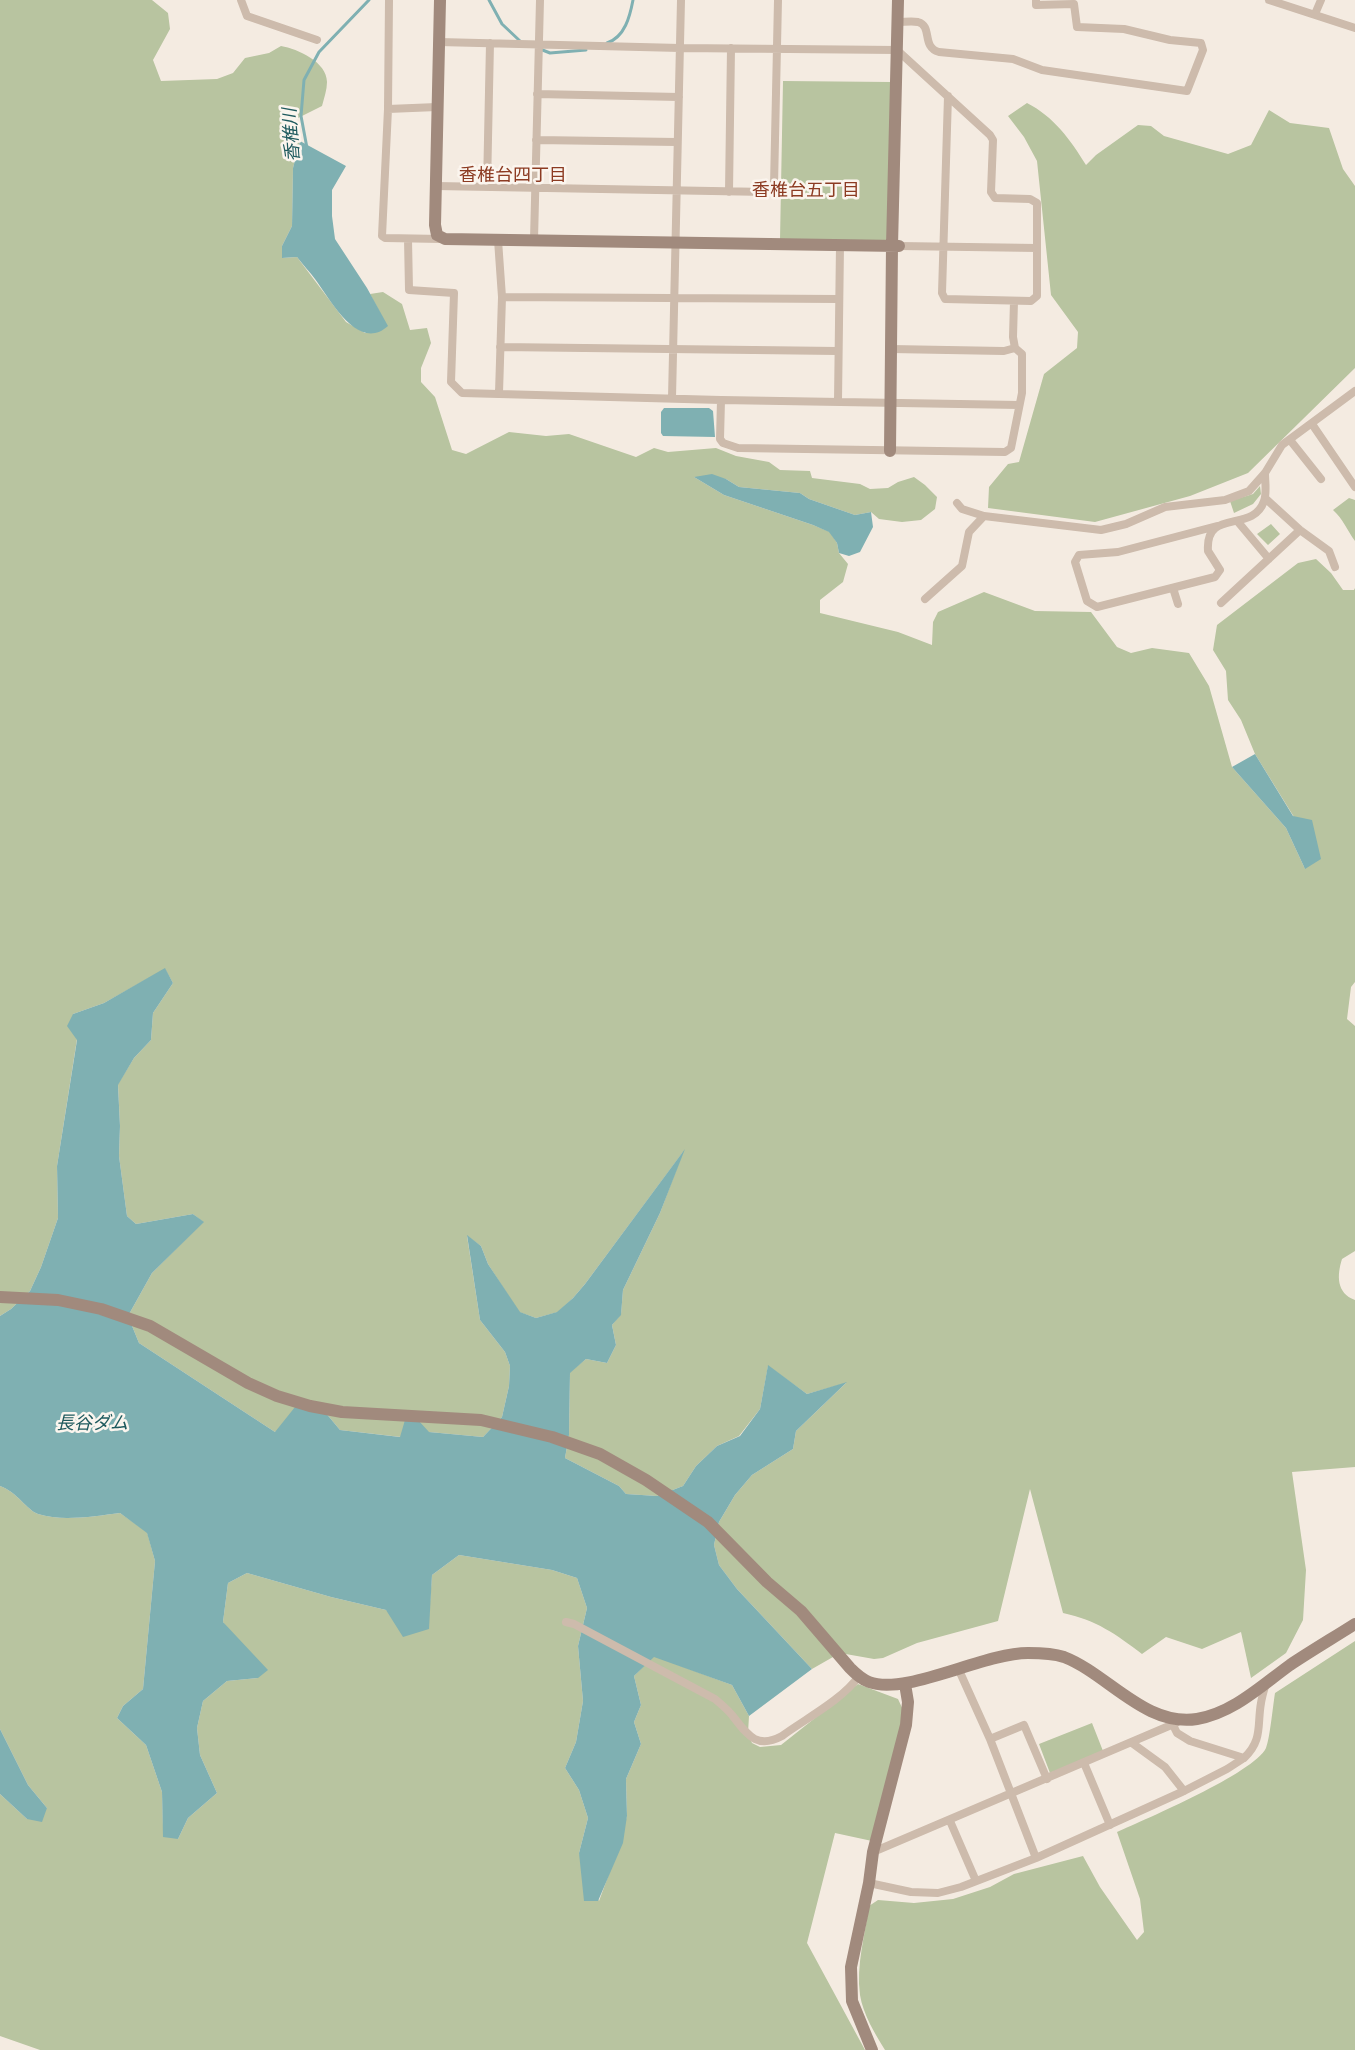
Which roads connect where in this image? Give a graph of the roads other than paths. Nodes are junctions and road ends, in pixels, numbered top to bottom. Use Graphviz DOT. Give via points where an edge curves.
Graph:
graph roads {
  1 [pos="241,0"];
  2 [pos="389,0"];
  3 [pos="440,0"];
  4 [pos="540,0"];
  5 [pos="681,0"];
  6 [pos="778,0"];
  7 [pos="898,0"];
  8 [pos="1036,0"];
  9 [pos="1269,0"];
  10 [pos="1322,0"];
  11 [pos="1315,14"];
  12 [pos="898,22"];
  13 [pos="1355,28"];
  14 [pos="317,40"];
  15 [pos="439,42"];
  16 [pos="490,43"];
  17 [pos="538,43"];
  18 [pos="680,48"];
  19 [pos="731,48"];
  20 [pos="777,49"];
  21 [pos="897,50"];
  22 [pos="537,94"];
  23 [pos="948,96"];
  24 [pos="679,97"];
  25 [pos="437,107"];
  26 [pos="388,110"];
  27 [pos="536,140"];
  28 [pos="677,142"];
  29 [pos="436,186"];
  30 [pos="488,187"];
  31 [pos="535,188"];
  32 [pos="677,191"];
  33 [pos="729,192"];
  34 [pos="408,239"];
  35 [pos="445,239"];
  36 [pos="498,240"];
  37 [pos="534,240"];
  38 [pos="675,242"];
  39 [pos="840,245"];
  40 [pos="896,246"];
  41 [pos="944,247"];
  42 [pos="1037,248"];
  43 [pos="502,297"];
  44 [pos="674,298"];
  45 [pos="839,300"];
  46 [pos="1014,301"];
  47 [pos="500,347"];
  48 [pos="673,348"];
  49 [pos="1015,348"];
  50 [pos="891,349"];
  51 [pos="838,351"];
  52 [pos="1355,391"];
  53 [pos="499,393"];
  54 [pos="672,398"];
  55 [pos="721,400"];
  56 [pos="838,401"];
  57 [pos="891,402"];
  58 [pos="1019,405"];
  59 [pos="1312,424"];
  60 [pos="1290,440"];
  61 [pos="890,451"];
  62 [pos="1265,473"];
  63 [pos="1321,479"];
  64 [pos="1355,487"];
  65 [pos="1266,499"];
  66 [pos="957,503"];
  67 [pos="984,516"];
  68 [pos="1238,522"];
  69 [pos="1217,526"];
  70 [pos="1300,530"];
  71 [pos="1269,559"];
  72 [pos="1335,567"];
  73 [pos="1173,588"];
  74 [pos="925,599"];
  75 [pos="1221,603"];
  76 [pos="1178,604"];
  77 [pos="0,1297"];
  78 [pos="570,1623"];
  79 [pos="1355,1624"];
  80 [pos="958,1668"];
  81 [pos="859,1676"];
  82 [pos="1266,1683"];
  83 [pos="905,1684"];
  84 [pos="1177,1723"];
  85 [pos="990,1739"];
  86 [pos="1132,1743"];
  87 [pos="1244,1758"];
  88 [pos="1084,1763"];
  89 [pos="1047,1779"];
  90 [pos="1184,1791"];
  91 [pos="1011,1795"];
  92 [pos="950,1821"];
  93 [pos="1110,1825"];
  94 [pos="873,1852"];
  95 [pos="1036,1858"];
  96 [pos="976,1881"];
  97 [pos="869,1883"];
  98 [pos="872,2050"];
  1 -- 14 [label="street" via="247,16"];
  2 -- 26 [label="street"];
  3 -- 15 [label="street"];
  4 -- 17 [label="street"];
  5 -- 18 [label="street"];
  6 -- 20 [label="street"];
  7 -- 12 [label="street"];
  8 -- 12 [label="street" via="1035,5 1074,4 1077,27 1124,29 1201,43 1203,50 1187,91 1042,70 1014,59 939,52 929,45 923,24"];
  9 -- 11 [label="street"];
  10 -- 11 [label="street"];
  11 -- 13 [label="street"];
  12 -- 21 [label="street"];
  15 -- 16 [label="street"];
  15 -- 25 [label="street"];
  16 -- 17 [label="street"];
  16 -- 30 [label="street"];
  17 -- 18 [label="street"];
  17 -- 22 [label="street"];
  18 -- 19 [label="street"];
  18 -- 24 [label="street"];
  19 -- 20 [label="street"];
  19 -- 33 [label="street"];
  20 -- 21 [label="street"];
  20 -- 33 [label="street" via="774,186 767,192"];
  21 -- 23 [label="street"];
  21 -- 40 [label="street"];
  22 -- 24 [label="street"];
  22 -- 27 [label="street"];
  23 -- 41 [label="street"];
  23 -- 42 [label="street" via="993,140 991,192 995,198 1030,199 1037,203"];
  24 -- 28 [label="street"];
  25 -- 26 [label="street"];
  25 -- 29 [label="street"];
  26 -- 34 [label="street" via="382,236"];
  27 -- 28 [label="street"];
  27 -- 31 [label="street"];
  28 -- 32 [label="street"];
  29 -- 30 [label="street"];
  29 -- 35 [label="street" via="435,225 437,235"];
  30 -- 31 [label="street"];
  31 -- 32 [label="street"];
  31 -- 37 [label="street"];
  32 -- 33 [label="street"];
  32 -- 38 [label="street"];
  34 -- 35 [label="street"];
  34 -- 53 [label="street" via="409,290 454,293 452,382 462,393"];
  35 -- 36 [label="street"];
  36 -- 37 [label="street"];
  36 -- 43 [label="street"];
  37 -- 38 [label="street"];
  38 -- 39 [label="street"];
  38 -- 44 [label="street"];
  39 -- 40 [label="street"];
  39 -- 45 [label="street"];
  40 -- 41 [label="street"];
  40 -- 50 [label="street"];
  41 -- 42 [label="street"];
  41 -- 46 [label="street" via="945,299"];
  42 -- 46 [label="street" via="1036,296 1031,301"];
  43 -- 44 [label="street"];
  43 -- 47 [label="street"];
  44 -- 45 [label="street"];
  44 -- 48 [label="street"];
  45 -- 51 [label="street"];
  46 -- 49 [label="street"];
  47 -- 48 [label="street"];
  47 -- 53 [label="street"];
  48 -- 51 [label="street"];
  48 -- 54 [label="street"];
  49 -- 50 [label="street"];
  49 -- 58 [label="street" via="1022,354"];
  50 -- 57 [label="street"];
  51 -- 56 [label="street"];
  52 -- 59 [label="street"];
  53 -- 54 [label="street"];
  54 -- 55 [label="street"];
  55 -- 56 [label="street"];
  55 -- 61 [label="street" via="720,439 738,448"];
  56 -- 57 [label="street"];
  57 -- 58 [label="street"];
  57 -- 61 [label="street"];
  58 -- 61 [label="street" via="1011,448 1005,452"];
  59 -- 60 [label="street"];
  59 -- 64 [label="street"];
  60 -- 62 [label="street" via="1282,445"];
  60 -- 63 [label="street"];
  62 -- 65 [label="street"];
  62 -- 67 [label="street" via="1249,491 1225,500 1166,507 1101,530"];
  65 -- 68 [label="street" via="1255,514"];
  65 -- 70 [label="street"];
  66 -- 67 [label="street" via="962,509"];
  67 -- 74 [label="street" via="969,532 962,566"];
  68 -- 69 [label="street"];
  68 -- 71 [label="street"];
  69 -- 73 [label="street" via="1208,545 1211,558 1219,567 1218,574"];
  69 -- 73 [label="street" via="1118,552 1079,555 1075,562 1087,601 1097,607"];
  70 -- 71 [label="street"];
  70 -- 72 [label="street" via="1329,551"];
  71 -- 75 [label="street"];
  73 -- 76 [label="street"];
  77 -- 81 [label="street" via="90,1306 150,1326 248,1383 288,1399 342,1412 481,1420 552,1437 600,1454 708,1522 801,1611"];
  78 -- 81 [label="street" via="715,1699 757,1741 782,1736 840,1695"];
  79 -- 82 [label="street"];
  80 -- 83 [label="street"];
  80 -- 84 [label="street" via="1015,1653 1063,1657 1151,1712"];
  80 -- 85 [label="street"];
  81 -- 83 [label="street" via="870,1682"];
  82 -- 84 [label="street" via="1238,1704 1213,1715"];
  82 -- 87 [label="street" via="1258,1734"];
  83 -- 94 [label="street" via="906,1725"];
  84 -- 86 [label="street"];
  84 -- 87 [label="street" via="1177,1733 1190,1741"];
  85 -- 89 [label="street" via="1024,1725"];
  85 -- 91 [label="street"];
  86 -- 88 [label="street"];
  86 -- 90 [label="street" via="1165,1767"];
  87 -- 90 [label="street"];
  88 -- 89 [label="street"];
  88 -- 93 [label="street"];
  89 -- 91 [label="street"];
  90 -- 93 [label="street"];
  91 -- 92 [label="street"];
  91 -- 95 [label="street"];
  92 -- 94 [label="street"];
  92 -- 96 [label="street"];
  93 -- 95 [label="street"];
  94 -- 97 [label="street"];
  95 -- 96 [label="street"];
  96 -- 97 [label="street" via="938,1893"];
  97 -- 98 [label="street" via="850,1967 852,2001"];
}
